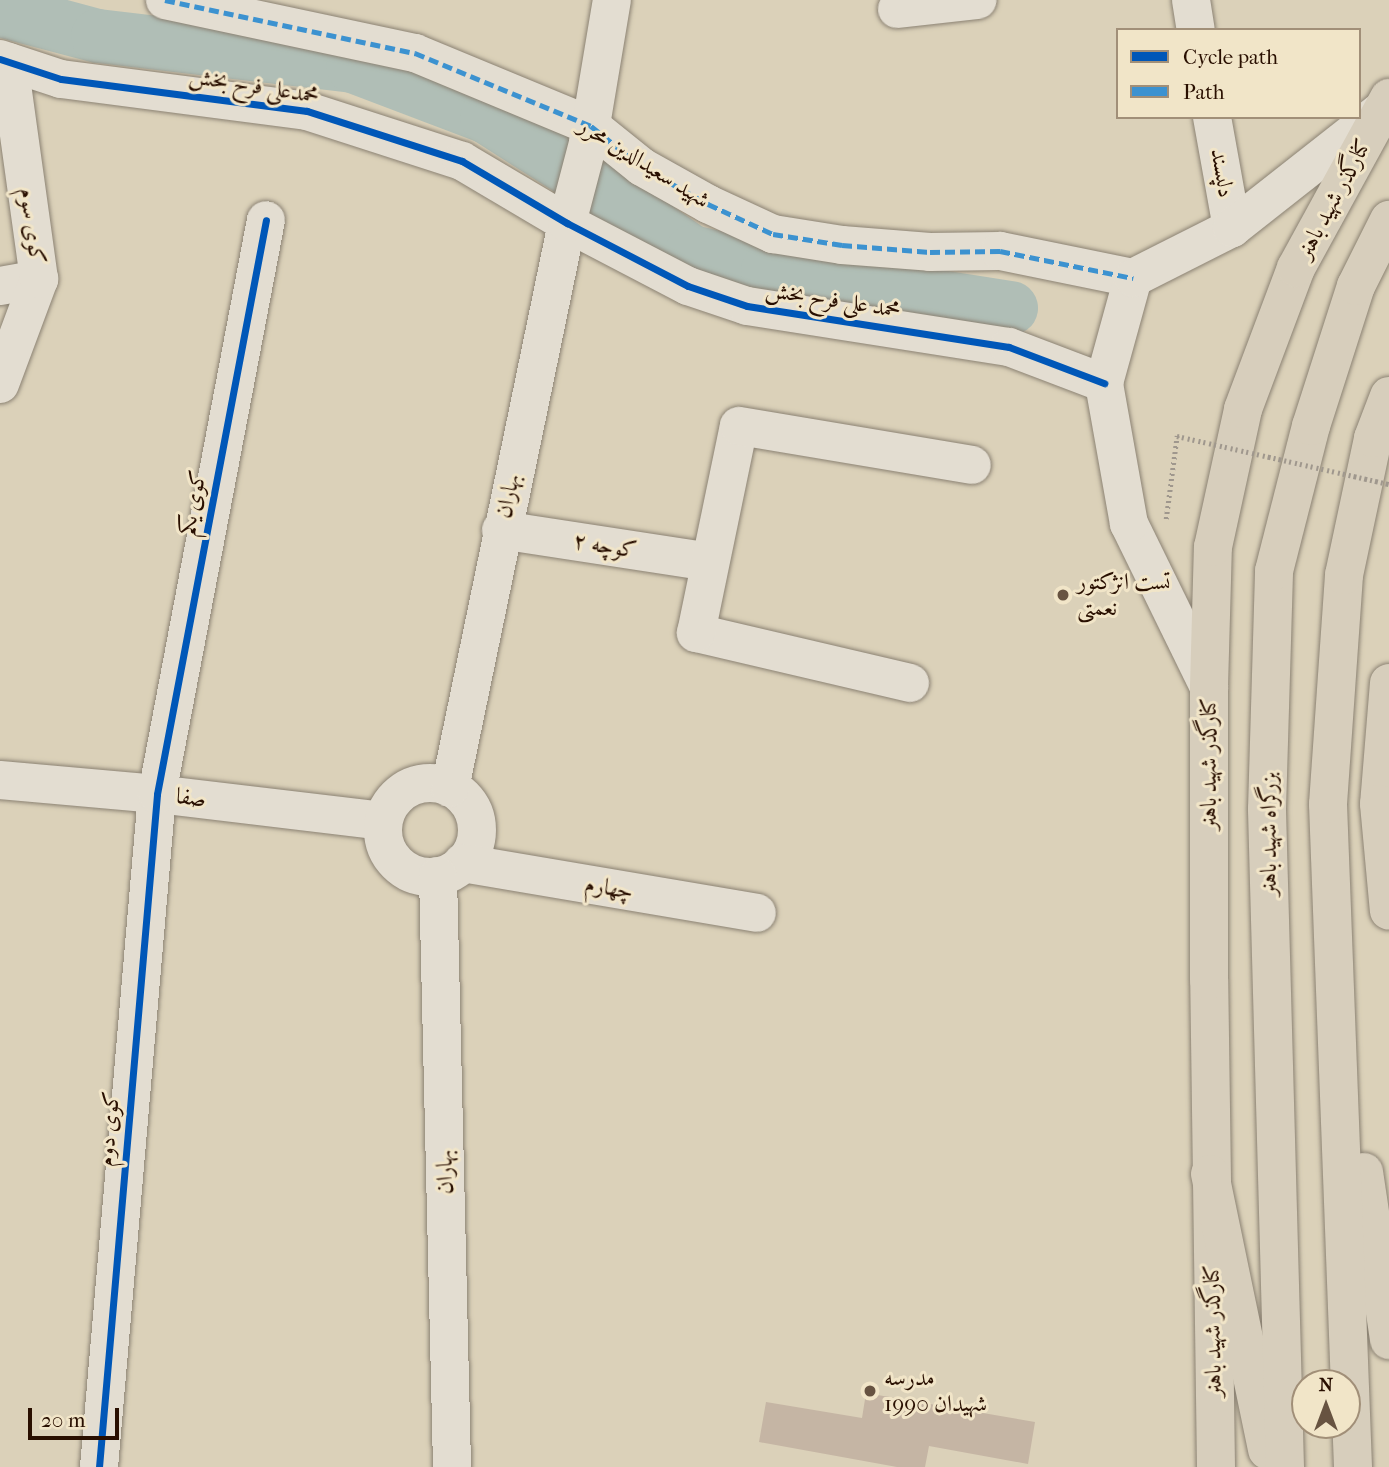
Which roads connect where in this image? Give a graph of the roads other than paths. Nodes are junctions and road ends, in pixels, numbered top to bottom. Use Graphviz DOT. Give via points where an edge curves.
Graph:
graph roads {
  1 [pos="165,0"];
  2 [pos="612,0"];
  3 [pos="977,0"];
  4 [pos="1191,0"];
  5 [pos="897,9"];
  6 [pos="1196,28"];
  7 [pos="4,60"];
  8 [pos="1385,104"];
  9 [pos="1212,119"];
  10 [pos="590,135"];
  11 [pos="569,214"];
  12 [pos="266,220"];
  13 [pos="1389,220"];
  14 [pos="1232,228"];
  15 [pos="1133,278"];
  16 [pos="39,279"];
  17 [pos="0,286"];
  18 [pos="1104,383"];
  19 [pos="0,384"];
  20 [pos="1389,396"];
  21 [pos="972,465"];
  22 [pos="501,530"];
  23 [pos="709,562"];
  24 [pos="1389,683"];
  25 [pos="910,684"];
  26 [pos="1209,687"];
  27 [pos="0,780"];
  28 [pos="450,788"];
  29 [pos="157,794"];
  30 [pos="382,821"];
  31 [pos="450,870"];
  32 [pos="1389,911"];
  33 [pos="757,913"];
  34 [pos="1336,989"];
  35 [pos="1210,1174"];
  36 [pos="1389,1340"];
  37 [pos="99,1467"];
  38 [pos="452,1467"];
  39 [pos="1216,1467"];
  40 [pos="1270,1467"];
  41 [pos="1285,1467"];
  42 [pos="1353,1467"];
  1 -- 10 [label="street, شهید سعیدالدین محرر" via="415,52"];
  2 -- 10 [label="street"];
  3 -- 5 [label="street"];
  4 -- 6 [label="street"];
  7 -- 11 [label="street, محمدعلی فرح بخش" via="61,79 307,111 462,161"];
  7 -- 16 [label="street, کوی سوم"];
  8 -- 14 [label="street"];
  8 -- 26 [label="main road, کنارگذر شهید باهنر" via="1296,268 1243,409 1213,547"];
  9 -- 14 [label="street, دلپسند"];
  10 -- 11 [label="street, بهاران"];
  10 -- 15 [label="street, شهید سعیدالدین محرر" via="708,204 773,234 930,252 1000,251"];
  11 -- 18 [label="street, محمد علی فرح بخش" via="688,286 747,306 1009,347"];
  11 -- 22 [label="street, بهاران"];
  12 -- 29 [label="street, کوی یکم"];
  13 -- 41 [label="main road, بزرگراه شهید باهنر" via="1356,286 1311,426 1274,571 1267,809"];
  14 -- 15 [label="street"];
  15 -- 18 [label="street"];
  16 -- 17 [label="street"];
  16 -- 19 [label="street, کوی سوم"];
  18 -- 26 [label="street" via="1129,524"];
  20 -- 34 [label="main road" via="1373,438 1344,575 1328,804"];
  21 -- 23 [label="street" via="739,426"];
  22 -- 23 [label="street, کوچه ۲"];
  22 -- 28 [label="street, بهاران"];
  23 -- 25 [label="street" via="696,632"];
  24 -- 32 [label="main road" via="1379,804"];
  26 -- 35 [label="main road, کنارگذر شهید باهنر"];
  27 -- 29 [label="street, صفا"];
  28 -- 30 [label="street" via="430,781 399,792"];
  28 -- 31 [label="street" via="462,793 479,822 472,855"];
  29 -- 30 [label="street, صفا"];
  29 -- 37 [label="street, کوی دوم"];
  30 -- 31 [label="street" via="387,854 413,876"];
  31 -- 33 [label="street, چهارم"];
  31 -- 38 [label="street, بهاران"];
  34 -- 36 [label="main road"];
  34 -- 42 [label="main road"];
  35 -- 39 [label="main road, کنارگذر شهید باهنر"];
  35 -- 40 [label="main road"];
}
